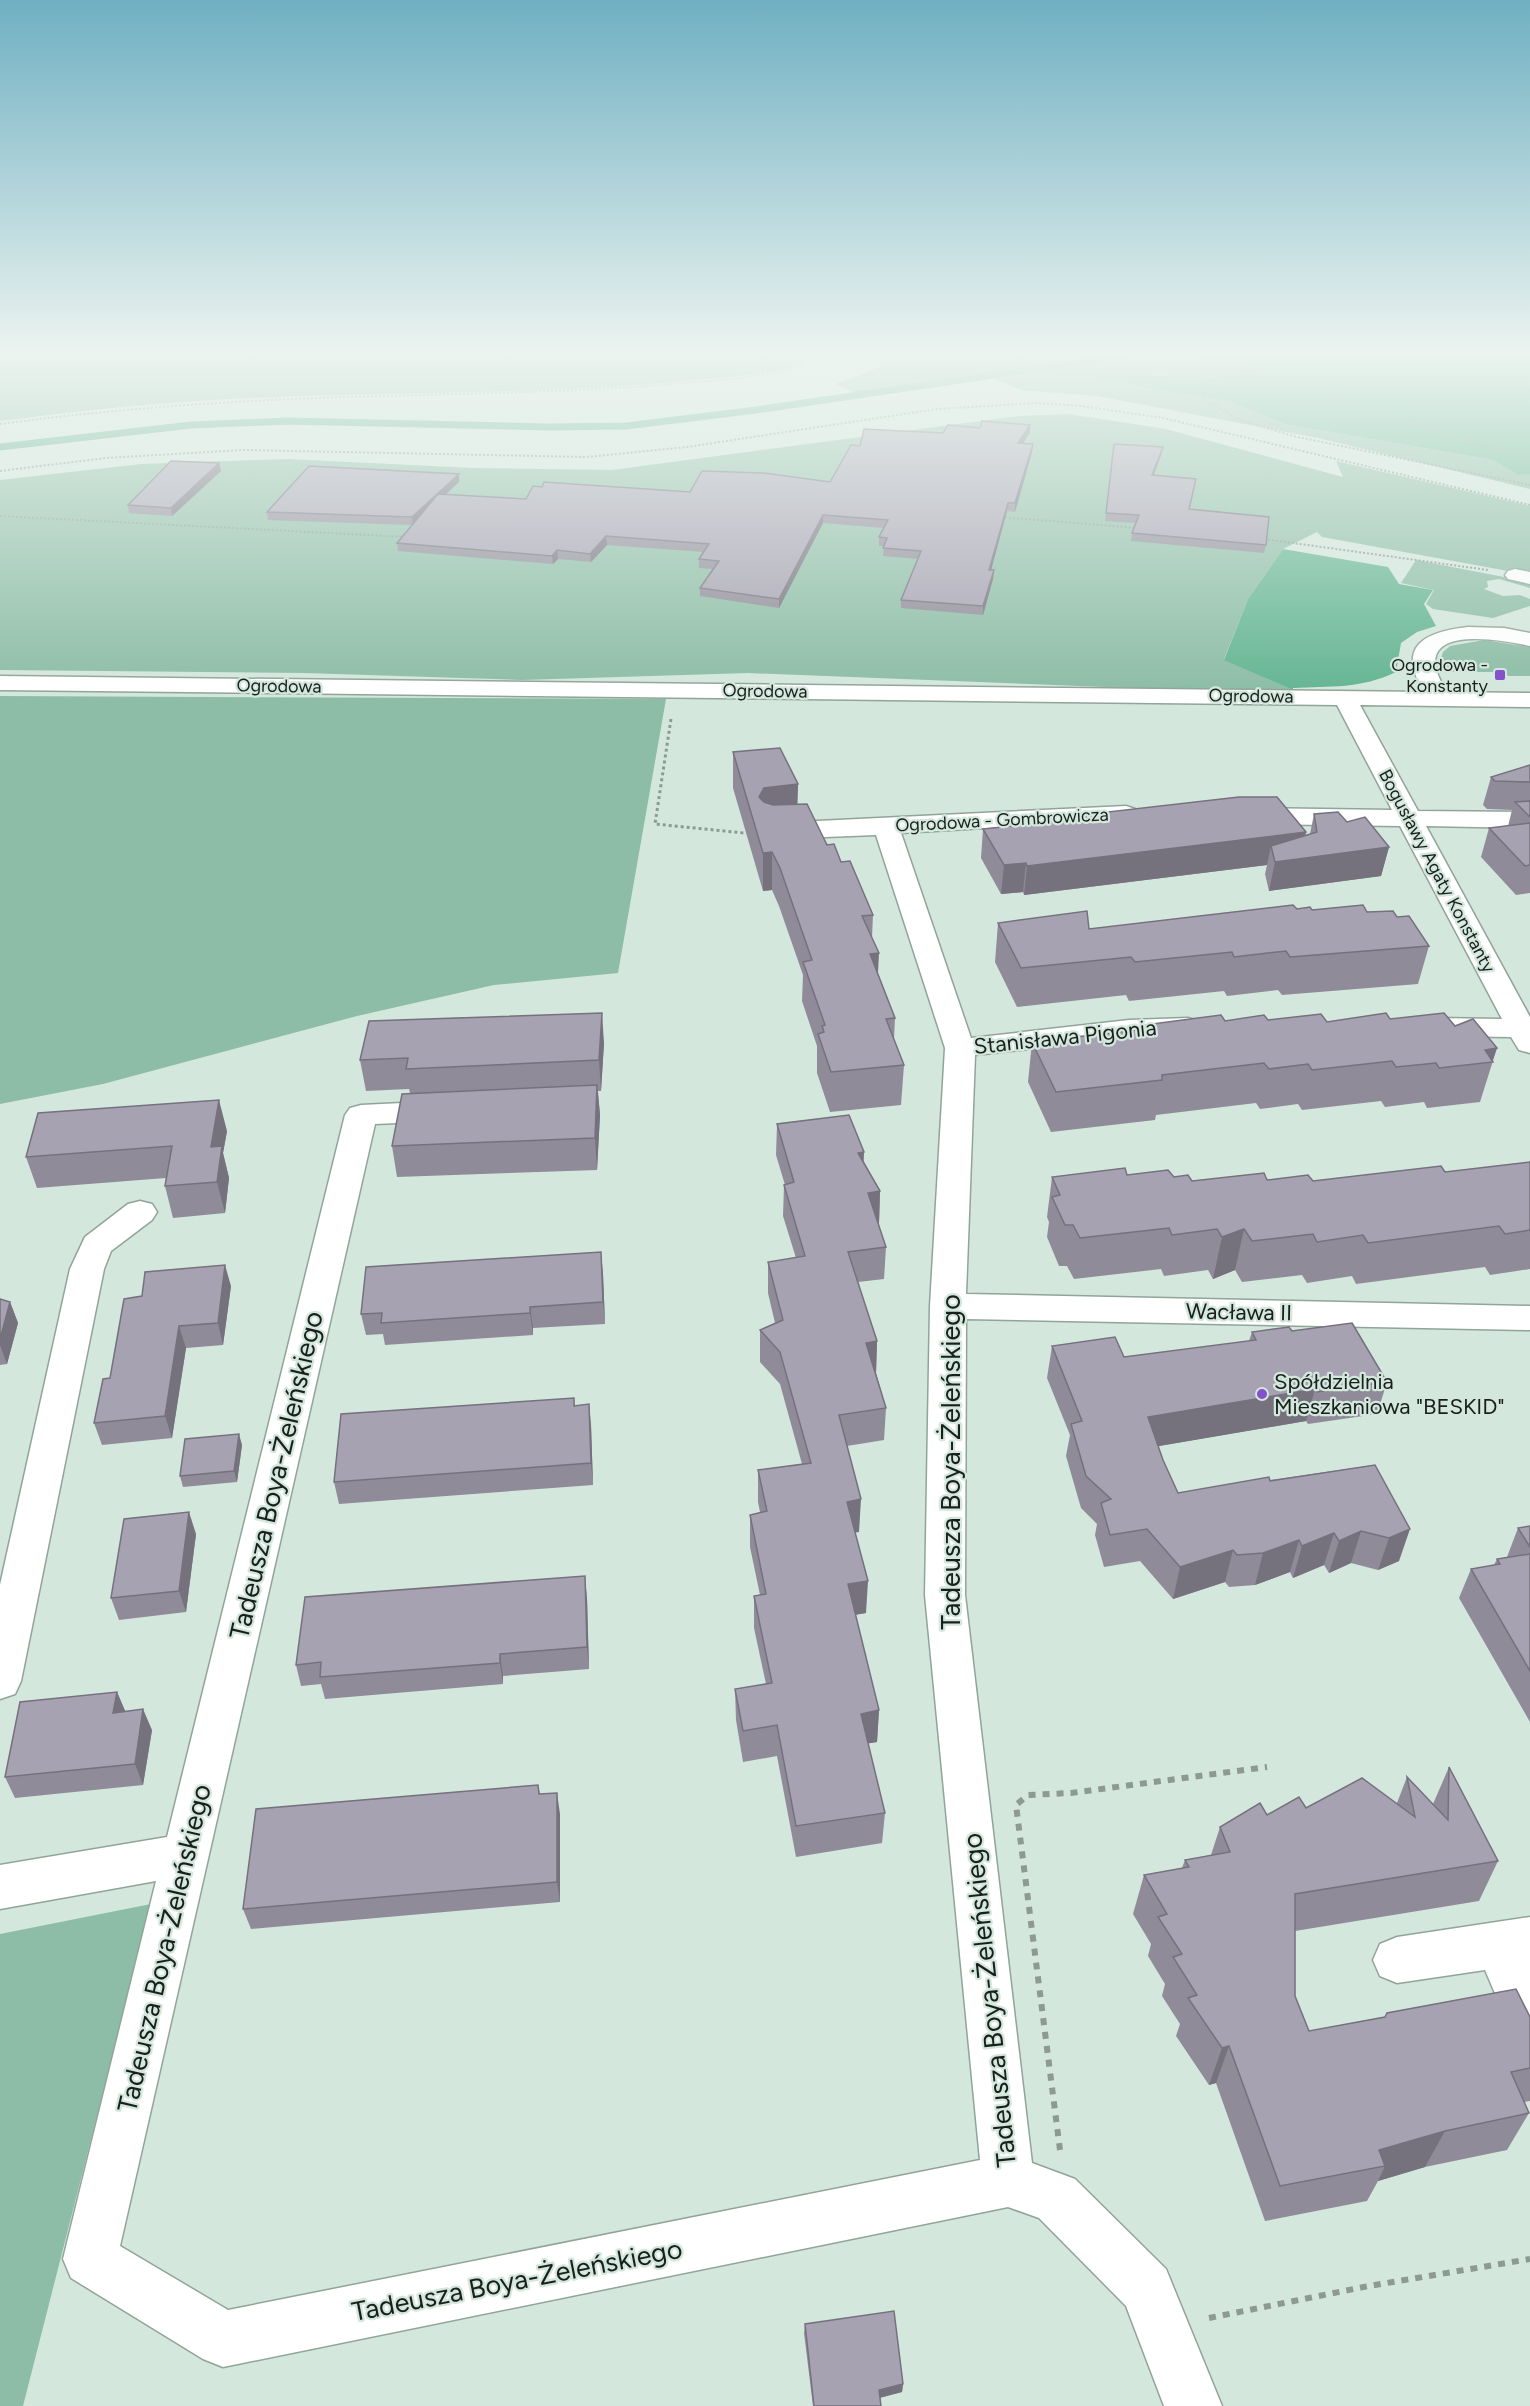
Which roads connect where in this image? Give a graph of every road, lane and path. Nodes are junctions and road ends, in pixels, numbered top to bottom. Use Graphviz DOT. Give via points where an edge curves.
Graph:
graph roads {
  1 [pos="22,468"];
  2 [pos="1375,468"];
  3 [pos="1449,468"];
  4 [pos="0,471"];
  5 [pos="1530,485"];
  6 [pos="627,488"];
  7 [pos="696,492"];
  8 [pos="1530,505"];
  9 [pos="0,516"];
  10 [pos="993,516"];
  11 [pos="1147,529"];
  12 [pos="416,538"];
  13 [pos="1254,538"];
  14 [pos="1523,577"];
  15 [pos="1530,640"];
  16 [pos="0,683"];
  17 [pos="1344,697"];
  18 [pos="1439,698"];
  19 [pos="1530,700"];
  20 [pos="671,718"];
  21 [pos="1149,814"];
  22 [pos="1229,816"];
  23 [pos="1409,819"];
  24 [pos="1530,820"];
  25 [pos="886,827"];
  26 [pos="774,832"];
  27 [pos="1219,1025"];
  28 [pos="1407,1027"];
  29 [pos="1527,1034"];
  30 [pos="960,1048"];
  31 [pos="487,1109"];
  32 [pos="140,1212"];
  33 [pos="948,1306"];
  34 [pos="1530,1318"];
  35 [pos="0,1681"];
  36 [pos="1267,1767"];
  37 [pos="185,1855"];
  38 [pos="0,1887"];
  39 [pos="1514,1942"];
  40 [pos="1397,1959"];
  41 [pos="1530,2016"];
  42 [pos="1061,2156"];
  43 [pos="1008,2181"];
  44 [pos="1530,2259"];
  45 [pos="1201,2319"];
  46 [pos="1193,2406"];
  1 -- 4 [label="path"];
  2 -- 8 [label="path"];
  3 -- 5 [label="path"];
  6 -- 7 [label="path"];
  9 -- 12 [label="path"];
  10 -- 11 [label="path"];
  13 -- 14 [label="path" via="1457,564"];
  15 -- 18 [label="street" via="1482,633 1440,638 1426,648 1422,659 1427,678"];
  16 -- 17 [label="street, Ogrodowa"];
  17 -- 18 [label="street, Ogrodowa"];
  17 -- 23 [label="street, Bogusławy Agaty Konstanty"];
  18 -- 19 [label="street, Ogrodowa"];
  20 -- 26 [label="path" via="655,824 732,833"];
  21 -- 25 [label="street, Ogrodowa - Gombrowicza" via="1004,818"];
  22 -- 23 [label="street"];
  23 -- 24 [label="street"];
  23 -- 29 [label="street, Bogusławy Agaty Konstanty"];
  25 -- 26 [label="street, Ogrodowa - Gombrowicza"];
  25 -- 30 [label="street, Tadeusza Boya-Żeleńskiego"];
  27 -- 30 [label="street, Stanisława Pigonia" via="1130,1029"];
  28 -- 29 [label="street"];
  30 -- 33 [label="street, Tadeusza Boya-Żeleńskiego"];
  31 -- 37 [label="street, Tadeusza Boya-Żeleńskiego" via="361,1114"];
  32 -- 35 [label="street" via="97,1245 87,1269"];
  33 -- 34 [label="street, Wacława II"];
  33 -- 43 [label="street, Tadeusza Boya-Żeleńskiego" via="945,1595"];
  36 -- 42 [label="path" via="1071,1793 1028,1795 1016,1805"];
  37 -- 38 [label="street"];
  37 -- 43 [label="street, Tadeusza Boya-Żeleńskiego" via="90,2259 223,2339"];
  39 -- 40 [label="street"];
  39 -- 41 [label="street"];
  43 -- 46 [label="street" via="1056,2198 1147,2288"];
  44 -- 45 [label="path"];
}
